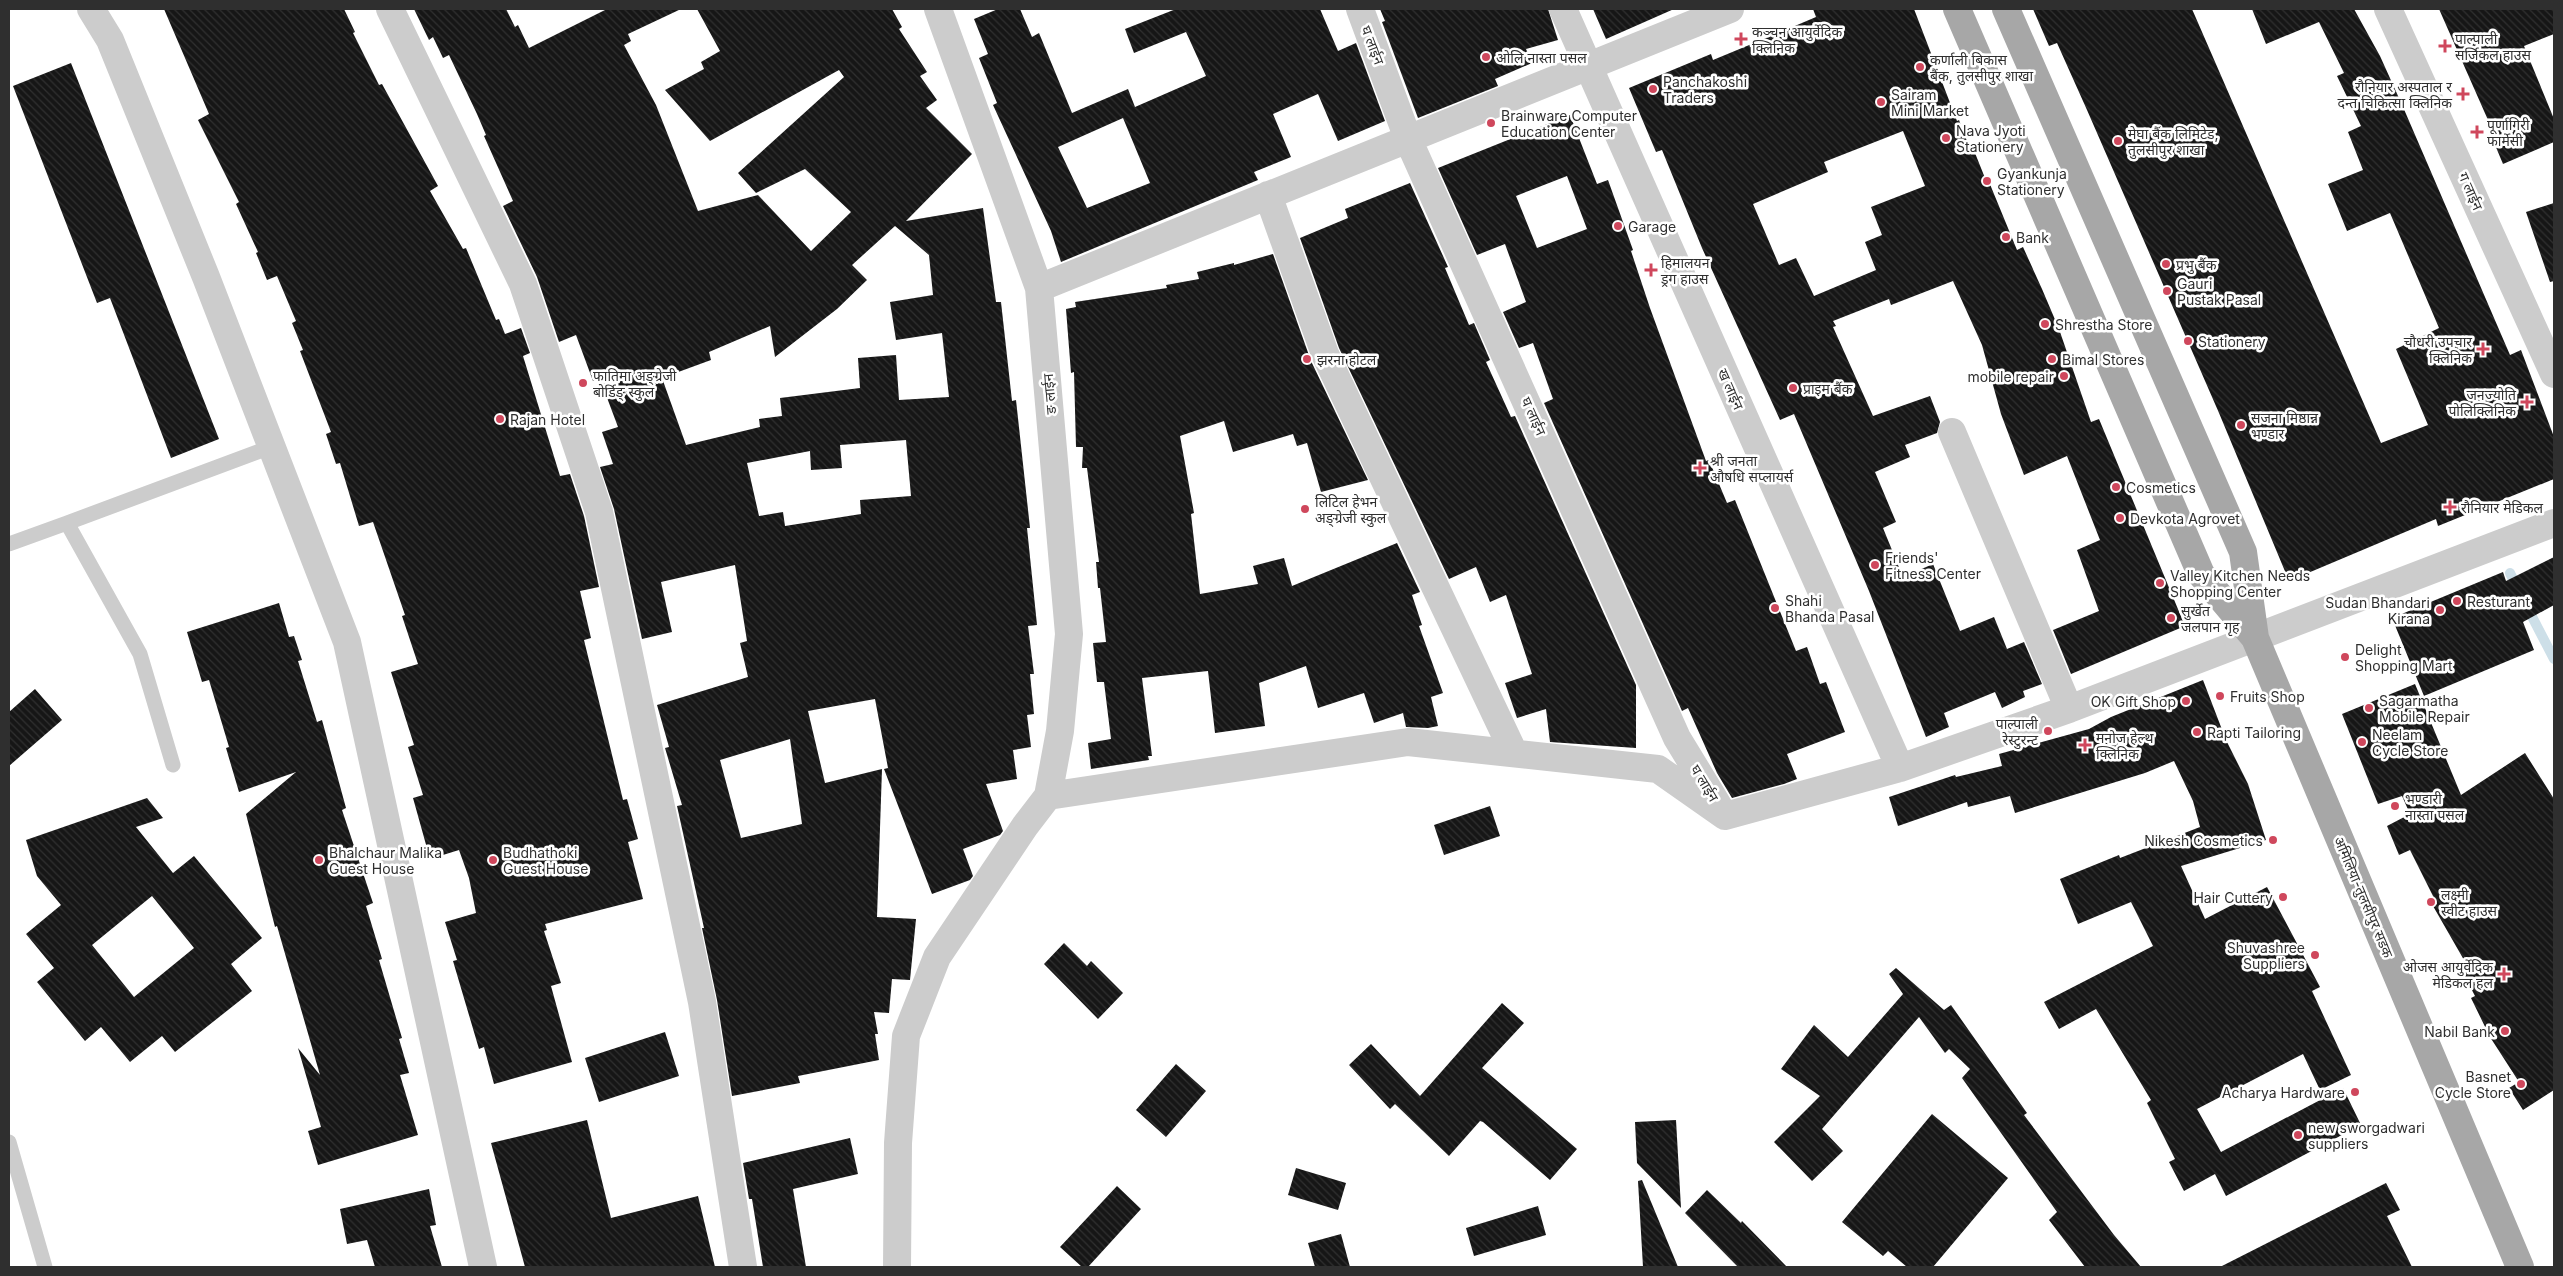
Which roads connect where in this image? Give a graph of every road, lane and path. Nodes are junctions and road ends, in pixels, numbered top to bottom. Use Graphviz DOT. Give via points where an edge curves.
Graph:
graph roads {
  1 [pos="90,9"];
  2 [pos="390,9"];
  3 [pos="938,9"];
  4 [pos="1360,9"];
  5 [pos="1563,9"];
  6 [pos="1730,9"];
  7 [pos="1957,9"];
  8 [pos="2006,9"];
  9 [pos="2388,9"];
  10 [pos="1587,66"];
  11 [pos="1408,139"];
  12 [pos="1268,196"];
  13 [pos="1039,288"];
  14 [pos="2554,374"];
  15 [pos="1952,432"];
  16 [pos="271,447"];
  17 [pos="67,523"];
  18 [pos="2554,523"];
  19 [pos="9,544"];
  20 [pos="2255,638"];
  21 [pos="2069,709"];
  22 [pos="1514,753"];
  23 [pos="173,765"];
  24 [pos="1900,768"];
  25 [pos="1048,796"];
  26 [pos="1725,816"];
  27 [pos="9,1142"];
  28 [pos="45,1267"];
  29 [pos="482,1267"];
  30 [pos="743,1267"];
  31 [pos="897,1267"];
  32 [pos="2520,1267"];
  1 -- 16 [label="street" via="110,40"];
  2 -- 30 [label="street" via="523,284 599,512 702,1002"];
  3 -- 13 [label="street, ङ लाईन"];
  4 -- 11 [label="street, घ लाईन"];
  5 -- 10 [label="street, ख लाईन"];
  6 -- 10 [label="street"];
  7 -- 20 [label="main road" via="2201,574"];
  8 -- 20 [label="main road" via="2243,552"];
  9 -- 14 [label="street, ग लाईन"];
  10 -- 11 [label="street"];
  10 -- 24 [label="street, ख लाईन"];
  11 -- 12 [label="street"];
  11 -- 26 [label="street, घ लाईन" via="1678,738"];
  12 -- 13 [label="street"];
  12 -- 22 [label="street" via="1325,354"];
  13 -- 25 [label="street, ङ लाईन" via="1069,634 1060,731"];
  15 -- 21 [label="street"];
  16 -- 17 [label="lane"];
  16 -- 29 [label="street" via="347,642"];
  17 -- 19 [label="lane"];
  17 -- 23 [label="lane" via="140,654"];
  18 -- 20 [label="street"];
  20 -- 21 [label="street"];
  20 -- 32 [label="main road, अमिलिया-तुलसीपुर सडक"];
  21 -- 24 [label="street"];
  22 -- 25 [label="street" via="1408,742"];
  22 -- 26 [label="street" via="1658,768"];
  24 -- 26 [label="street"];
  25 -- 31 [label="street" via="937,957 906,1036 898,1143"];
  27 -- 28 [label="lane"];
}
